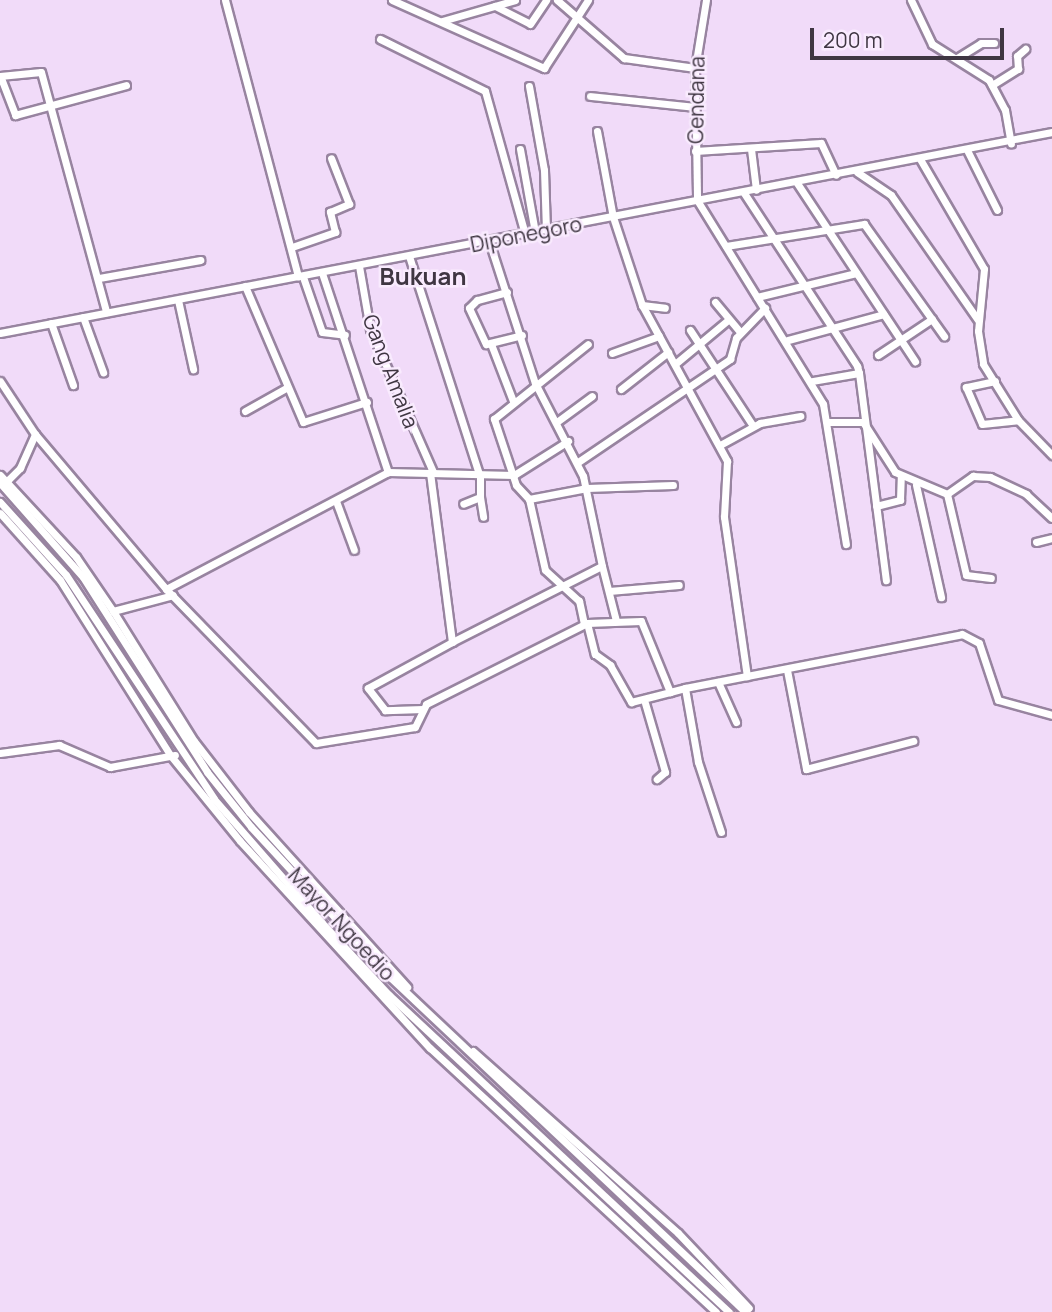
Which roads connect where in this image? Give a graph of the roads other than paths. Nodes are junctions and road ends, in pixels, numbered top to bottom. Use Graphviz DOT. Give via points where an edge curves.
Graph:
graph roads {
  1 [pos="225,0"];
  2 [pos="392,0"];
  3 [pos="515,0"];
  4 [pos="545,0"];
  5 [pos="557,0"];
  6 [pos="588,0"];
  7 [pos="706,0"];
  8 [pos="911,0"];
  9 [pos="495,6"];
  10 [pos="579,13"];
  11 [pos="442,21"];
  12 [pos="380,39"];
  13 [pos="994,43"];
  14 [pos="1025,49"];
  15 [pos="957,58"];
  16 [pos="695,68"];
  17 [pos="0,77"];
  18 [pos="126,85"];
  19 [pos="992,85"];
  20 [pos="529,86"];
  21 [pos="590,96"];
  22 [pos="51,106"];
  23 [pos="694,107"];
  24 [pos="597,131"];
  25 [pos="1052,132"];
  26 [pos="1011,142"];
  27 [pos="520,149"];
  28 [pos="751,149"];
  29 [pos="695,150"];
  30 [pos="967,150"];
  31 [pos="331,158"];
  32 [pos="920,159"];
  33 [pos="856,171"];
  34 [pos="836,175"];
  35 [pos="797,183"];
  36 [pos="756,190"];
  37 [pos="744,193"];
  38 [pos="697,200"];
  39 [pos="997,210"];
  40 [pos="613,218"];
  41 [pos="546,230"];
  42 [pos="828,230"];
  43 [pos="535,232"];
  44 [pos="525,234"];
  45 [pos="489,241"];
  46 [pos="774,241"];
  47 [pos="726,246"];
  48 [pos="292,247"];
  49 [pos="409,257"];
  50 [pos="200,260"];
  51 [pos="359,266"];
  52 [pos="322,273"];
  53 [pos="856,273"];
  54 [pos="301,277"];
  55 [pos="99,278"];
  56 [pos="804,284"];
  57 [pos="245,286"];
  58 [pos="507,292"];
  59 [pos="757,297"];
  60 [pos="178,300"];
  61 [pos="715,302"];
  62 [pos="642,305"];
  63 [pos="665,308"];
  64 [pos="765,309"];
  65 [pos="106,312"];
  66 [pos="884,314"];
  67 [pos="83,317"];
  68 [pos="932,319"];
  69 [pos="728,320"];
  70 [pos="978,320"];
  71 [pos="51,323"];
  72 [pos="833,327"];
  73 [pos="690,330"];
  74 [pos="0,333"];
  75 [pos="741,333"];
  76 [pos="345,335"];
  77 [pos="522,335"];
  78 [pos="659,335"];
  79 [pos="944,336"];
  80 [pos="788,340"];
  81 [pos="901,341"];
  82 [pos="491,344"];
  83 [pos="588,344"];
  84 [pos="700,345"];
  85 [pos="668,352"];
  86 [pos="612,353"];
  87 [pos="878,355"];
  88 [pos="915,361"];
  89 [pos="675,364"];
  90 [pos="193,369"];
  91 [pos="716,369"];
  92 [pos="103,372"];
  93 [pos="859,373"];
  94 [pos="0,381"];
  95 [pos="812,381"];
  96 [pos="995,381"];
  97 [pos="535,383"];
  98 [pos="73,385"];
  99 [pos="286,388"];
  100 [pos="621,389"];
  101 [pos="689,389"];
  102 [pos="593,396"];
  103 [pos="513,401"];
  104 [pos="367,402"];
  105 [pos="245,411"];
  106 [pos="800,416"];
  107 [pos="1018,420"];
  108 [pos="558,421"];
  109 [pos="828,422"];
  110 [pos="863,422"];
  111 [pos="753,426"];
  112 [pos="35,433"];
  113 [pos="568,441"];
  114 [pos="720,445"];
  115 [pos="1052,455"];
  116 [pos="579,462"];
  117 [pos="388,472"];
  118 [pos="432,472"];
  119 [pos="513,475"];
  120 [pos="901,476"];
  121 [pos="480,477"];
  122 [pos="3,480"];
  123 [pos="673,485"];
  124 [pos="916,485"];
  125 [pos="587,488"];
  126 [pos="947,494"];
  127 [pos="480,497"];
  128 [pos="529,499"];
  129 [pos="335,501"];
  130 [pos="0,502"];
  131 [pos="463,504"];
  132 [pos="876,506"];
  133 [pos="0,513"];
  134 [pos="483,517"];
  135 [pos="1052,518"];
  136 [pos="1052,538"];
  137 [pos="1036,542"];
  138 [pos="846,544"];
  139 [pos="354,550"];
  140 [pos="603,566"];
  141 [pos="991,578"];
  142 [pos="886,580"];
  143 [pos="679,585"];
  144 [pos="559,586"];
  145 [pos="609,591"];
  146 [pos="169,592"];
  147 [pos="940,597"];
  148 [pos="119,609"];
  149 [pos="616,621"];
  150 [pos="586,623"];
  151 [pos="452,642"];
  152 [pos="787,670"];
  153 [pos="747,676"];
  154 [pos="718,682"];
  155 [pos="685,688"];
  156 [pos="670,692"];
  157 [pos="645,702"];
  158 [pos="423,709"];
  159 [pos="1052,715"];
  160 [pos="736,722"];
  161 [pos="913,741"];
  162 [pos="0,753"];
  163 [pos="182,754"];
  164 [pos="171,755"];
  165 [pos="657,779"];
  166 [pos="721,832"];
  167 [pos="747,1310"];
  168 [pos="716,1312"];
  169 [pos="729,1312"];
  1 -- 48 [label="street"];
  2 -- 11 [label="street"];
  3 -- 9 [label="street"];
  4 -- 9 [label="street" via="530,24"];
  5 -- 10 [label="street"];
  6 -- 10 [label="street"];
  7 -- 16 [label="street, Cendana"];
  8 -- 15 [label="street" via="926,38"];
  9 -- 11 [label="street"];
  10 -- 11 [label="street" via="544,68"];
  10 -- 16 [label="street" via="624,58"];
  12 -- 44 [label="street" via="485,90"];
  13 -- 15 [label="street" via="981,43"];
  14 -- 19 [label="street" via="1017,56 1018,69"];
  15 -- 19 [label="street"];
  16 -- 23 [label="street, Cendana"];
  17 -- 22 [label="street" via="39,69"];
  17 -- 22 [label="street" via="11,114"];
  18 -- 22 [label="street"];
  19 -- 26 [label="street"];
  20 -- 41 [label="street" via="544,170"];
  21 -- 23 [label="street"];
  22 -- 55 [label="street"];
  23 -- 29 [label="street, Cendana"];
  24 -- 40 [label="street"];
  25 -- 26 [label="street, Diponegoro"];
  26 -- 30 [label="street, Diponegoro"];
  27 -- 43 [label="street"];
  28 -- 29 [label="street"];
  28 -- 34 [label="street" via="823,143"];
  28 -- 36 [label="street"];
  29 -- 38 [label="street, Cendana"];
  30 -- 32 [label="street, Diponegoro"];
  30 -- 39 [label="street"];
  31 -- 48 [label="street" via="349,204 331,212 335,232"];
  32 -- 33 [label="street, Diponegoro"];
  32 -- 70 [label="street" via="984,269"];
  33 -- 34 [label="street, Diponegoro"];
  33 -- 70 [label="street" via="891,195"];
  34 -- 35 [label="street, Diponegoro"];
  35 -- 36 [label="street, Diponegoro"];
  35 -- 42 [label="street"];
  36 -- 37 [label="street, Diponegoro"];
  37 -- 38 [label="street, Diponegoro"];
  37 -- 46 [label="street"];
  38 -- 40 [label="street, Diponegoro"];
  38 -- 47 [label="street"];
  40 -- 41 [label="street, Diponegoro"];
  40 -- 62 [label="street"];
  41 -- 43 [label="street, Diponegoro"];
  42 -- 46 [label="street"];
  42 -- 53 [label="street"];
  42 -- 68 [label="street" via="866,225"];
  43 -- 44 [label="street, Diponegoro"];
  44 -- 45 [label="street, Diponegoro"];
  45 -- 49 [label="street, Diponegoro"];
  45 -- 58 [label="street"];
  46 -- 47 [label="street"];
  46 -- 56 [label="street"];
  47 -- 59 [label="street"];
  48 -- 54 [label="street"];
  49 -- 51 [label="street, Diponegoro"];
  49 -- 121 [label="street"];
  50 -- 55 [label="street"];
  51 -- 52 [label="street, Diponegoro"];
  51 -- 118 [label="street, Gang Amalia" via="370,329"];
  52 -- 54 [label="street, Diponegoro"];
  52 -- 76 [label="street"];
  53 -- 56 [label="street"];
  53 -- 66 [label="street"];
  54 -- 57 [label="street, Diponegoro"];
  54 -- 76 [label="street" via="322,332"];
  55 -- 65 [label="street"];
  56 -- 59 [label="street"];
  56 -- 72 [label="street"];
  57 -- 60 [label="street, Diponegoro"];
  57 -- 99 [label="street"];
  58 -- 77 [label="street"];
  58 -- 82 [label="street" via="470,306 484,342"];
  59 -- 64 [label="street"];
  60 -- 65 [label="street, Diponegoro"];
  60 -- 90 [label="street"];
  61 -- 69 [label="street"];
  62 -- 63 [label="street"];
  62 -- 78 [label="street"];
  64 -- 75 [label="street"];
  64 -- 80 [label="street"];
  65 -- 67 [label="street, Diponegoro"];
  66 -- 72 [label="street"];
  66 -- 81 [label="street"];
  67 -- 71 [label="street, Diponegoro"];
  67 -- 92 [label="street"];
  68 -- 79 [label="street"];
  68 -- 81 [label="street"];
  69 -- 75 [label="street"];
  69 -- 84 [label="street"];
  70 -- 96 [label="street" via="979,351"];
  71 -- 74 [label="street, Diponegoro"];
  71 -- 98 [label="street"];
  72 -- 80 [label="street"];
  72 -- 93 [label="street"];
  73 -- 84 [label="street"];
  75 -- 91 [label="street" via="732,356"];
  76 -- 104 [label="street"];
  77 -- 82 [label="street"];
  77 -- 97 [label="street"];
  78 -- 85 [label="street"];
  78 -- 86 [label="street"];
  80 -- 95 [label="street"];
  81 -- 87 [label="street"];
  81 -- 88 [label="street"];
  82 -- 103 [label="street"];
  83 -- 97 [label="street"];
  84 -- 89 [label="street"];
  84 -- 91 [label="street"];
  85 -- 89 [label="street"];
  85 -- 100 [label="street"];
  89 -- 101 [label="street"];
  91 -- 101 [label="street"];
  91 -- 111 [label="street"];
  93 -- 95 [label="street"];
  93 -- 110 [label="street"];
  94 -- 112 [label="street"];
  95 -- 109 [label="street"];
  96 -- 107 [label="street"];
  96 -- 107 [label="street" via="966,387 982,424"];
  97 -- 103 [label="street"];
  97 -- 108 [label="street"];
  99 -- 104 [label="street" via="308,424"];
  99 -- 105 [label="street"];
  101 -- 114 [label="street"];
  101 -- 116 [label="street"];
  102 -- 108 [label="street"];
  103 -- 119 [label="street" via="494,419"];
  104 -- 117 [label="street"];
  106 -- 111 [label="street"];
  107 -- 115 [label="street"];
  108 -- 113 [label="street"];
  109 -- 110 [label="street"];
  109 -- 138 [label="street"];
  110 -- 120 [label="street"];
  110 -- 132 [label="street"];
  111 -- 114 [label="street"];
  112 -- 122 [label="street" via="17,472"];
  112 -- 146 [label="street"];
  113 -- 116 [label="street"];
  113 -- 119 [label="street"];
  114 -- 153 [label="street" via="727,461 724,517"];
  116 -- 125 [label="street"];
  117 -- 118 [label="street"];
  117 -- 129 [label="street"];
  118 -- 121 [label="street"];
  118 -- 151 [label="street, Gang Amalia"];
  119 -- 121 [label="street"];
  119 -- 128 [label="street"];
  120 -- 124 [label="street"];
  120 -- 132 [label="street" via="900,500"];
  121 -- 127 [label="street"];
  122 -- 148 [label="street" via="69,548"];
  122 -- 167 [label="street, Mayor Ngoedio" via="83,577 203,766 251,827 390,977"];
  123 -- 125 [label="street"];
  124 -- 126 [label="street"];
  124 -- 147 [label="street"];
  125 -- 128 [label="street"];
  125 -- 140 [label="street"];
  126 -- 135 [label="street" via="973,476 990,477 1026,494"];
  126 -- 141 [label="street" via="966,575"];
  127 -- 131 [label="street"];
  127 -- 134 [label="street"];
  128 -- 144 [label="street" via="539,556"];
  129 -- 139 [label="street"];
  129 -- 146 [label="street"];
  130 -- 163 [label="street, Mayor Ngoedio" via="66,575"];
  132 -- 142 [label="street"];
  133 -- 164 [label="street" via="60,580"];
  136 -- 137 [label="street"];
  140 -- 144 [label="street"];
  140 -- 145 [label="street"];
  143 -- 145 [label="street"];
  144 -- 150 [label="street" via="579,601"];
  144 -- 151 [label="street"];
  145 -- 149 [label="street"];
  146 -- 148 [label="street"];
  146 -- 158 [label="street" via="316,743 412,728"];
  148 -- 167 [label="street" via="194,741 249,813 465,1044 678,1233"];
  149 -- 150 [label="street"];
  149 -- 156 [label="street" via="642,622"];
  150 -- 157 [label="street" via="595,654 612,668 631,702"];
  150 -- 158 [label="street"];
  151 -- 158 [label="street" via="368,686 385,710"];
  152 -- 153 [label="street"];
  152 -- 159 [label="street" via="927,637 970,635 979,643 998,700"];
  152 -- 161 [label="street" via="806,769"];
  153 -- 154 [label="street"];
  154 -- 155 [label="street"];
  154 -- 160 [label="street"];
  155 -- 156 [label="street"];
  155 -- 166 [label="street" via="698,762"];
  156 -- 157 [label="street"];
  157 -- 165 [label="street" via="666,772"];
  162 -- 164 [label="street" via="59,745 110,767"];
  163 -- 164 [label="street"];
  163 -- 169 [label="street, Mayor Ngoedio" via="240,831 381,987"];
  164 -- 168 [label="street" via="198,793 430,1048"];
}
